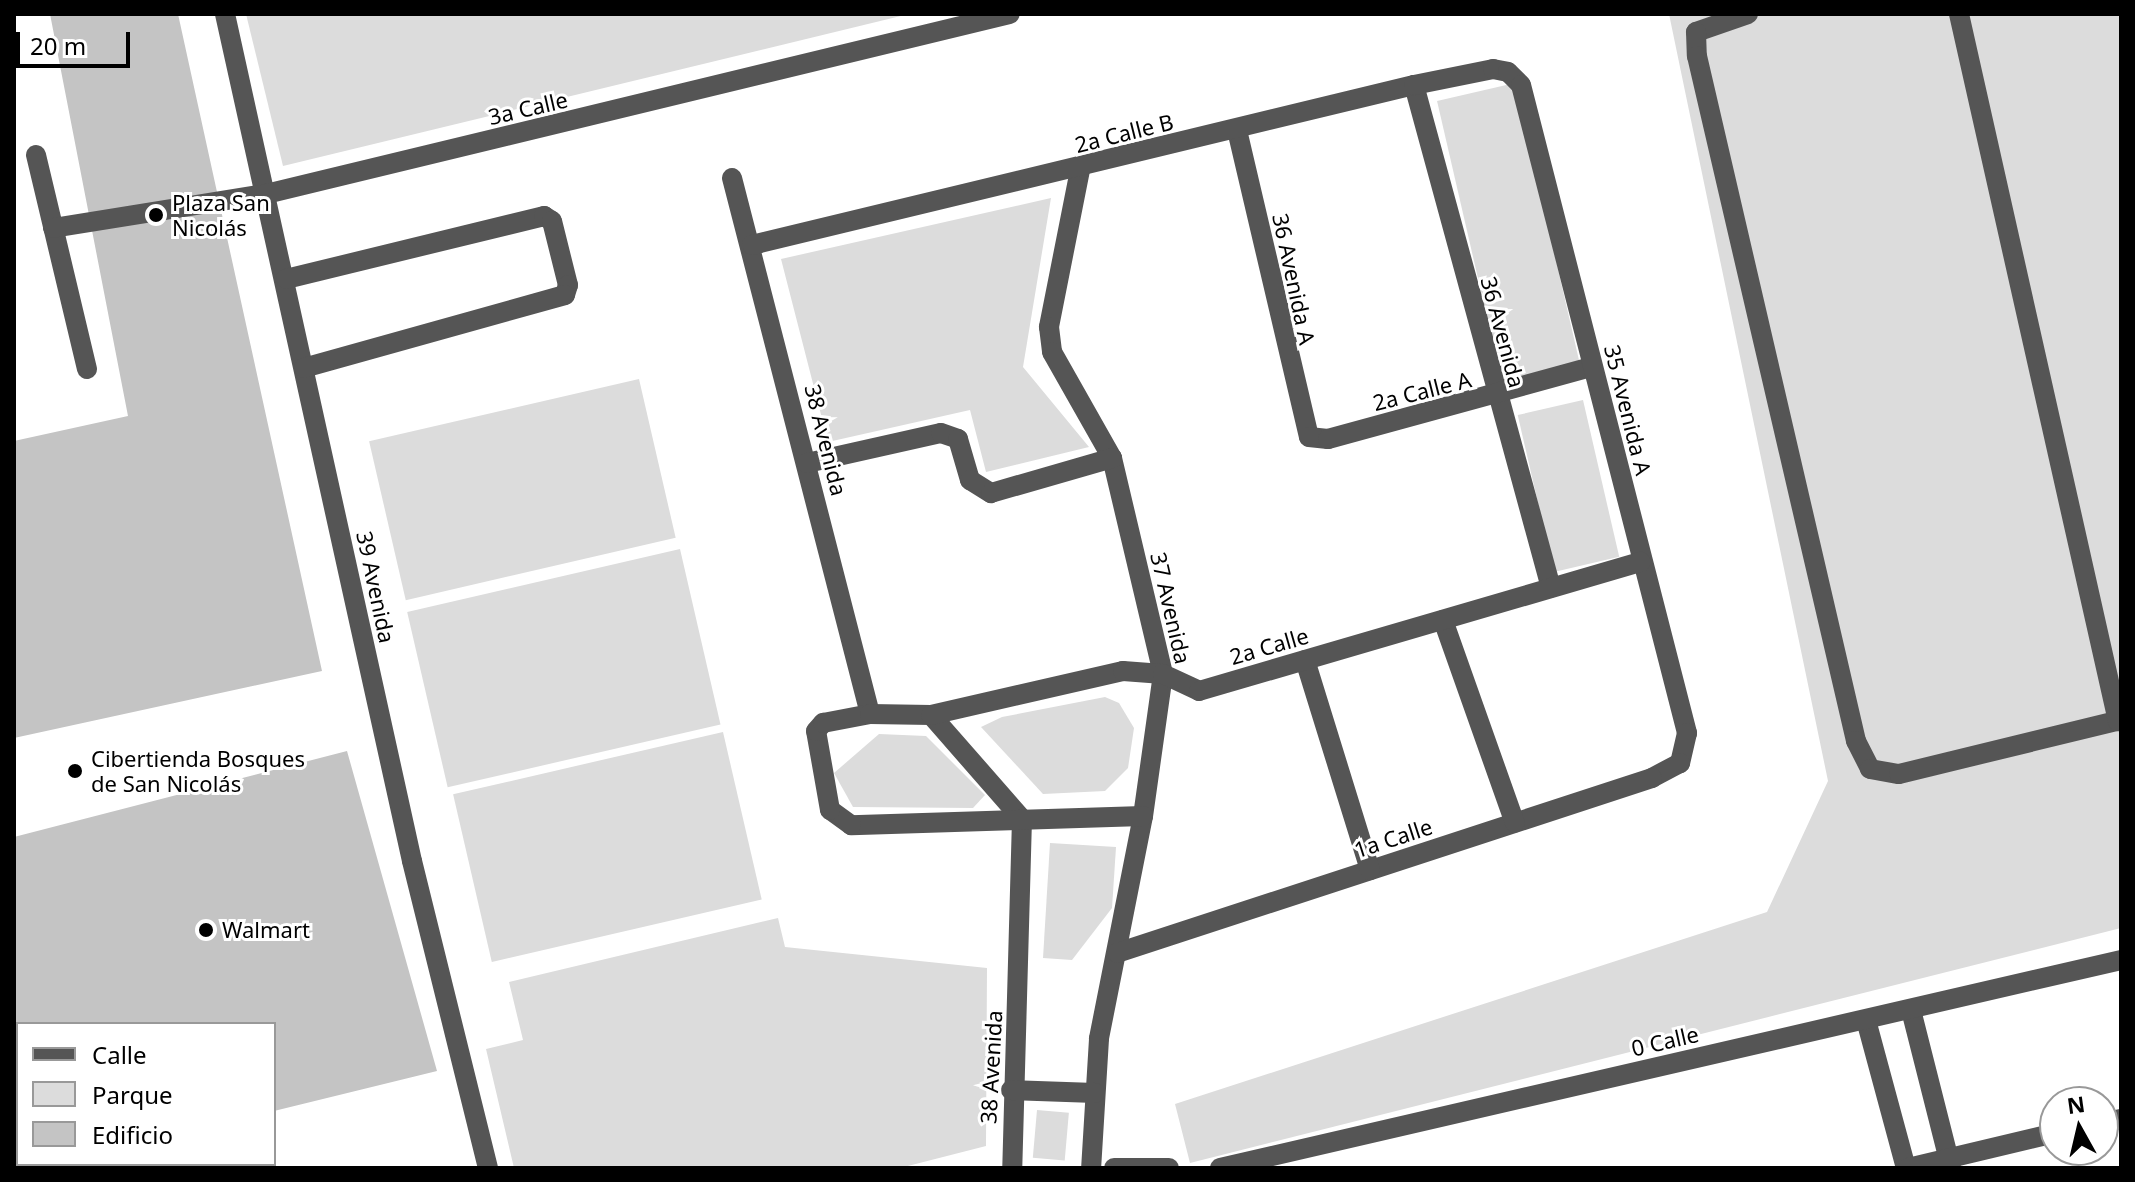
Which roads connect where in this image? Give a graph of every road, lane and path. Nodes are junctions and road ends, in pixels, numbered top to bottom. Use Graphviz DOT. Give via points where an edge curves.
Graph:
graph roads {
  1 [pos="225,14"];
  2 [pos="1010,14"];
  3 [pos="1748,14"];
  4 [pos="1959,14"];
  5 [pos="949,20"];
  6 [pos="1508,72"];
  7 [pos="1414,85"];
  8 [pos="1237,130"];
  9 [pos="36,155"];
  10 [pos="1080,170"];
  11 [pos="732,178"];
  12 [pos="266,194"];
  13 [pos="53,228"];
  14 [pos="752,245"];
  15 [pos="286,279"];
  16 [pos="1592,367"];
  17 [pos="304,368"];
  18 [pos="87,369"];
  19 [pos="1495,397"];
  20 [pos="1309,437"];
  21 [pos="1112,458"];
  22 [pos="807,463"];
  23 [pos="1641,562"];
  24 [pos="1551,588"];
  25 [pos="1443,620"];
  26 [pos="1305,660"];
  27 [pos="1163,674"];
  28 [pos="870,714"];
  29 [pos="931,715"];
  30 [pos="2120,721"];
  31 [pos="1680,763"];
  32 [pos="1143,816"];
  33 [pos="1022,819"];
  34 [pos="1515,823"];
  35 [pos="1370,870"];
  36 [pos="1117,953"];
  37 [pos="2121,960"];
  38 [pos="1911,1010"];
  39 [pos="1866,1020"];
  40 [pos="1011,1090"];
  41 [pos="1095,1093"];
  42 [pos="2039,1137"];
  43 [pos="1950,1162"];
  44 [pos="488,1168"];
  45 [pos="1012,1168"];
  46 [pos="1091,1168"];
  47 [pos="1114,1168"];
  48 [pos="1169,1168"];
  49 [pos="1220,1168"];
  50 [pos="1907,1168"];
  1 -- 12 [label="street, 39 Avenida"];
  2 -- 5 [label="street, 3a Calle"];
  3 -- 30 [label="street" via="1696,32 1697,56 1856,741 1870,769 1899,774"];
  4 -- 30 [label="street"];
  5 -- 12 [label="street, 3a Calle"];
  6 -- 7 [label="street, 2a Calle B" via="1493,69"];
  6 -- 16 [label="street, 35 Avenida A" via="1521,85"];
  7 -- 8 [label="street, 2a Calle B"];
  7 -- 19 [label="street, 36 Avenida"];
  8 -- 10 [label="street, 2a Calle B"];
  8 -- 20 [label="street, 36 Avenida A"];
  9 -- 13 [label="street"];
  10 -- 14 [label="street, 2a Calle B"];
  10 -- 21 [label="street, 37 Avenida" via="1049,327 1052,352"];
  11 -- 14 [label="street, 38 Avenida"];
  12 -- 13 [label="street, 3a Calle"];
  12 -- 15 [label="street, 39 Avenida"];
  13 -- 18 [label="street"];
  14 -- 22 [label="street, 38 Avenida"];
  15 -- 17 [label="street, 39 Avenida"];
  15 -- 17 [label="street" via="544,216 552,221 568,285 565,295"];
  16 -- 19 [label="street, 2a Calle A"];
  16 -- 23 [label="street, 35 Avenida A"];
  17 -- 44 [label="street, 39 Avenida" via="412,861"];
  19 -- 20 [label="street, 2a Calle A" via="1328,439"];
  19 -- 24 [label="street, 36 Avenida"];
  21 -- 22 [label="street" via="991,493 970,480 958,439 941,433"];
  21 -- 27 [label="street, 37 Avenida"];
  22 -- 28 [label="street, 38 Avenida"];
  23 -- 24 [label="street, 2a Calle"];
  23 -- 31 [label="street, 35 Avenida A" via="1687,733"];
  24 -- 25 [label="street, 2a Calle"];
  25 -- 26 [label="street, 2a Calle"];
  25 -- 34 [label="street"];
  26 -- 27 [label="street, 2a Calle" via="1199,691"];
  26 -- 35 [label="street"];
  27 -- 29 [label="street, 2a Calle" via="1123,671"];
  27 -- 32 [label="street, 37 Avenida"];
  28 -- 29 [label="street, 2a Calle"];
  28 -- 33 [label="street, 2a Calle" via="823,723 816,731 830,810 839,821"];
  29 -- 33 [label="street"];
  31 -- 34 [label="street, 1a Calle"];
  32 -- 33 [label="street"];
  32 -- 36 [label="street, 37 Avenida"];
  33 -- 40 [label="street, 38 Avenida" via="1023,947"];
  34 -- 35 [label="street, 1a Calle"];
  35 -- 36 [label="street, 1a Calle"];
  36 -- 41 [label="street, 37 Avenida"];
  37 -- 38 [label="street, 0 Calle"];
  38 -- 39 [label="street, 0 Calle"];
  38 -- 43 [label="street"];
  39 -- 49 [label="street, 0 Calle"];
  39 -- 50 [label="street"];
  40 -- 41 [label="street"];
  40 -- 45 [label="street, 38 Avenida"];
  41 -- 46 [label="street, 37 Avenida"];
  42 -- 43 [label="street"];
  43 -- 50 [label="street"];
  47 -- 48 [label="street"];
}
